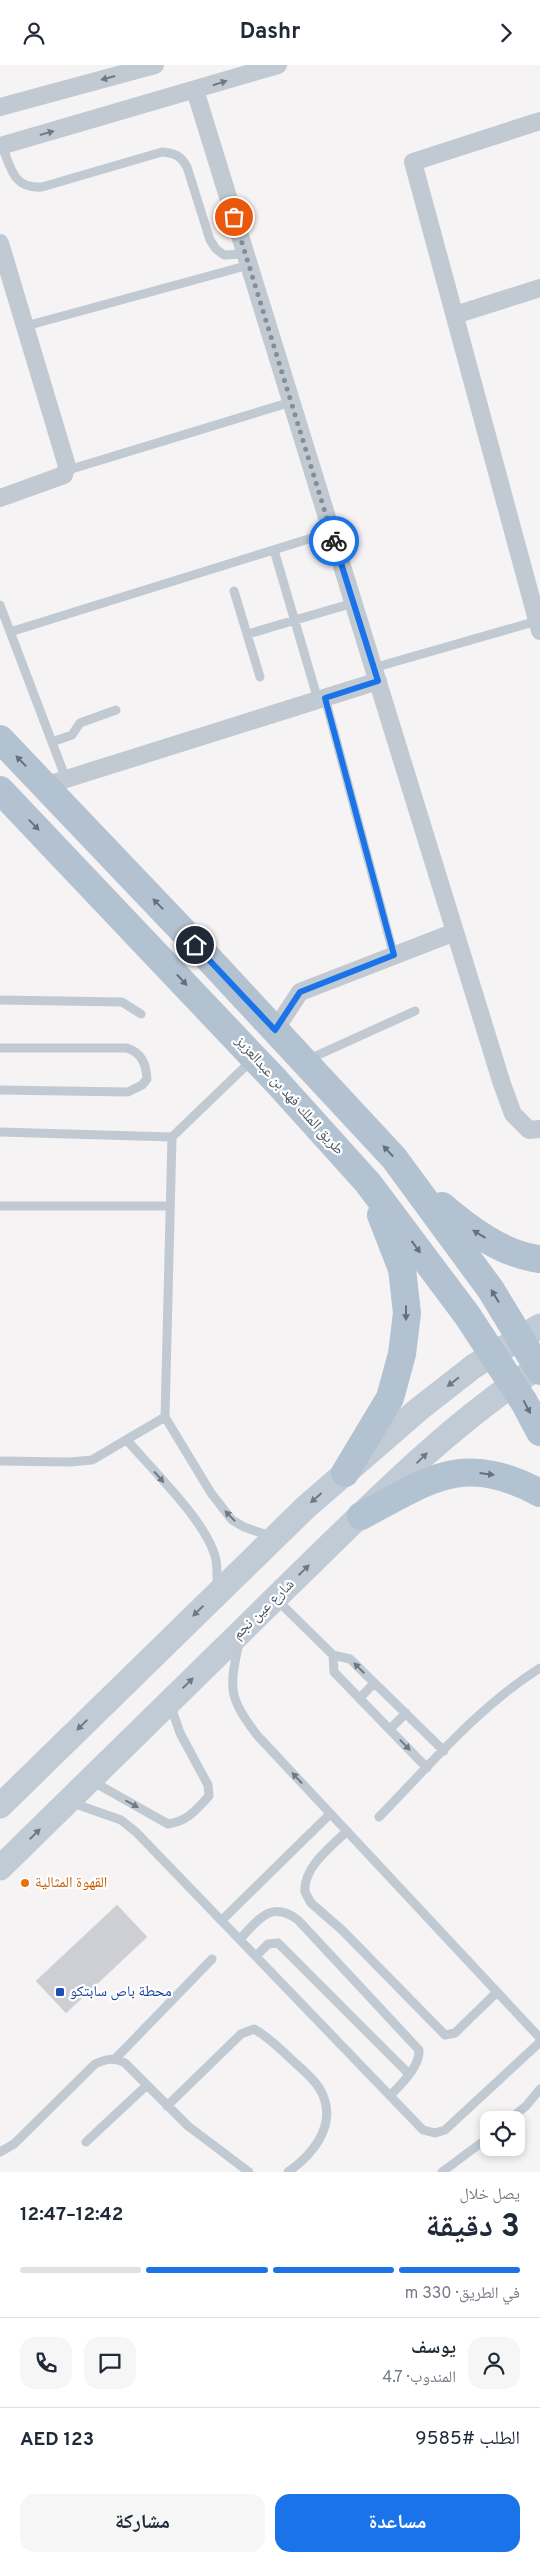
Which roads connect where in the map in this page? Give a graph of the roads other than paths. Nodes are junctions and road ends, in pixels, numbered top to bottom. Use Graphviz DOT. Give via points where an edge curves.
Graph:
graph roads {
  1 [pos="152,65"];
  2 [pos="278,65"];
  3 [pos="195,90"];
  4 [pos="0,107"];
  5 [pos="540,121"];
  6 [pos="1,146"];
  7 [pos="0,243"];
  8 [pos="247,259"];
  9 [pos="540,288"];
  10 [pos="454,315"];
  11 [pos="26,326"];
  12 [pos="291,402"];
  13 [pos="65,471"];
  14 [pos="0,498"];
  15 [pos="331,532"];
  16 [pos="274,550"];
  17 [pos="234,591"];
  18 [pos="353,603"];
  19 [pos="0,605"];
  20 [pos="295,621"];
  21 [pos="539,626"];
  22 [pos="10,632"];
  23 [pos="248,635"];
  24 [pos="375,675"];
  25 [pos="260,677"];
  26 [pos="322,699"];
  27 [pos="116,710"];
  28 [pos="0,739"];
  29 [pos="52,742"];
  30 [pos="55,782"];
  31 [pos="0,790"];
  32 [pos="455,932"];
  33 [pos="394,955"];
  34 [pos="0,1000"];
  35 [pos="415,1011"];
  36 [pos="141,1013"];
  37 [pos="275,1030"];
  38 [pos="0,1048"];
  39 [pos="254,1058"];
  40 [pos="305,1061"];
  41 [pos="0,1090"];
  42 [pos="540,1129"];
  43 [pos="0,1132"];
  44 [pos="172,1137"];
  45 [pos="409,1179"];
  46 [pos="368,1183"];
  47 [pos="0,1206"];
  48 [pos="170,1206"];
  49 [pos="540,1259"];
  50 [pos="530,1332"];
  51 [pos="493,1354"];
  52 [pos="539,1368"];
  53 [pos="512,1384"];
  54 [pos="165,1417"];
  55 [pos="540,1432"];
  56 [pos="127,1440"];
  57 [pos="0,1461"];
  58 [pos="345,1473"];
  59 [pos="540,1493"];
  60 [pos="361,1516"];
  61 [pos="273,1537"];
  62 [pos="216,1593"];
  63 [pos="276,1598"];
  64 [pos="242,1630"];
  65 [pos="333,1655"];
  66 [pos="540,1667"];
  67 [pos="374,1683"];
  68 [pos="360,1698"];
  69 [pos="169,1701"];
  70 [pos="406,1713"];
  71 [pos="390,1729"];
  72 [pos="444,1751"];
  73 [pos="427,1768"];
  74 [pos="89,1780"];
  75 [pos="68,1801"];
  76 [pos="0,1806"];
  77 [pos="330,1814"];
  78 [pos="379,1817"];
  79 [pos="347,1831"];
  80 [pos="0,1869"];
  81 [pos="222,1920"];
  82 [pos="240,1939"];
  83 [pos="256,1956"];
  84 [pos="212,1959"];
  85 [pos="497,1992"];
  86 [pos="540,2040"];
  87 [pos="116,2059"];
  88 [pos="409,2074"];
  89 [pos="147,2085"];
  90 [pos="540,2089"];
  91 [pos="390,2095"];
  92 [pos="167,2106"];
  93 [pos="520,2111"];
  94 [pos="86,2141"];
  95 [pos="480,2144"];
  96 [pos="0,2152"];
  97 [pos="249,2172"];
  98 [pos="288,2172"];
  99 [pos="442,2172"];
  1 -- 4 [label="street, one-way"];
  3 -- 2 [label="street, one-way"];
  6 -- 3 [label="street, one-way"];
  3 -- 8 [label="street"];
  5 -- 10 [label="street" via="413,161"];
  6 -- 8 [label="lane" via="13,174 20,184 29,188 162,152 173,153 182,158 187,167 216,249 224,255"];
  7 -- 11 [label="street"];
  8 -- 11 [label="lane"];
  8 -- 12 [label="street"];
  9 -- 10 [label="street"];
  10 -- 21 [label="street"];
  11 -- 13 [label="street" via="67,466"];
  12 -- 13 [label="lane"];
  12 -- 15 [label="street"];
  13 -- 14 [label="street" via="64,475 52,481"];
  15 -- 16 [label="lane"];
  15 -- 18 [label="street"];
  16 -- 20 [label="lane"];
  16 -- 22 [label="lane"];
  17 -- 23 [label="lane"];
  18 -- 20 [label="lane"];
  18 -- 24 [label="street"];
  19 -- 22 [label="lane"];
  20 -- 23 [label="lane"];
  20 -- 26 [label="lane"];
  21 -- 24 [label="lane"];
  22 -- 29 [label="lane"];
  23 -- 25 [label="lane"];
  24 -- 26 [label="street"];
  24 -- 32 [label="street"];
  26 -- 30 [label="street"];
  26 -- 33 [label="lane"];
  27 -- 29 [label="lane" via="80,723 72,735"];
  30 -- 28 [label="main road, one-way"];
  29 -- 30 [label="lane"];
  37 -- 30 [label="main road, one-way"];
  31 -- 39 [label="main road, طريق الملك فهد بن عبدالعزيز, one-way"];
  32 -- 33 [label="street"];
  32 -- 42 [label="street" via="513,1114 529,1131"];
  33 -- 37 [label="street" via="300,992"];
  34 -- 36 [label="lane" via="122,1002"];
  35 -- 40 [label="lane"];
  37 -- 40 [label="main road"];
  38 -- 41 [label="lane" via="127,1048 142,1058 147,1079 128,1091"];
  39 -- 44 [label="lane"];
  39 -- 46 [label="main road, طريق الملك فهد بن عبدالعزيز"];
  45 -- 40 [label="main road, one-way" via="394,1158"];
  43 -- 44 [label="lane"];
  44 -- 48 [label="lane"];
  49 -- 45 [label="main road, one-way" via="529,1258 472,1230"];
  50 -- 45 [label="main road, one-way" via="491,1290"];
  46 -- 51 [label="main road, طريق الملك فهد بن عبدالعزيز, one-way"];
  46 -- 58 [label="main road, one-way" via="402,1269 407,1313 402,1354 390,1398"];
  47 -- 48 [label="lane"];
  48 -- 54 [label="lane"];
  50 -- 51 [label="main road"];
  50 -- 52 [label="main road"];
  51 -- 53 [label="main road, طريق الملك فهد بن عبدالعزيز"];
  51 -- 58 [label="main road, one-way" via="419,1409"];
  52 -- 53 [label="main road, شارع عين نجم"];
  53 -- 55 [label="main road, طريق الملك فهد بن عبدالعزيز, one-way"];
  60 -- 53 [label="main road, شارع عين نجم, one-way" via="438,1442"];
  54 -- 56 [label="lane"];
  61 -- 54 [label="lane, one-way" via="232,1520 211,1493"];
  56 -- 57 [label="lane" via="92,1460"];
  56 -- 62 [label="lane, one-way" via="190,1512 207,1538 217,1564"];
  58 -- 61 [label="main road, one-way"];
  60 -- 59 [label="main road, one-way" via="434,1477 462,1473 488,1473 516,1480"];
  63 -- 60 [label="main road, شارع عين نجم, one-way"];
  61 -- 62 [label="main road"];
  62 -- 76 [label="main road, one-way"];
  63 -- 64 [label="main road, شارع عين نجم"];
  63 -- 65 [label="lane"];
  69 -- 64 [label="main road, شارع عين نجم, one-way"];
  77 -- 64 [label="lane, one-way" via="241,1714 233,1696 231,1678"];
  67 -- 65 [label="lane, one-way" via="350,1659"];
  65 -- 68 [label="lane" via="334,1672"];
  66 -- 72 [label="lane" via="511,1686"];
  67 -- 68 [label="lane"];
  67 -- 70 [label="lane"];
  68 -- 71 [label="lane"];
  69 -- 74 [label="main road, شارع عين نجم"];
  74 -- 69 [label="lane, one-way" via="168,1824 182,1822 197,1809 209,1796 208,1785 187,1748"];
  70 -- 71 [label="lane"];
  70 -- 72 [label="lane"];
  71 -- 73 [label="lane, one-way"];
  72 -- 73 [label="lane"];
  73 -- 78 [label="lane"];
  74 -- 75 [label="main road, شارع عين نجم"];
  80 -- 75 [label="main road, شارع عين نجم, one-way"];
  75 -- 81 [label="lane" via="121,1820"];
  77 -- 79 [label="lane"];
  77 -- 81 [label="lane"];
  79 -- 85 [label="lane"];
  79 -- 85 [label="lane" via="308,1875 305,1892 310,1903 342,1930 445,2035 455,2033"];
  81 -- 82 [label="lane"];
  82 -- 83 [label="lane"];
  82 -- 88 [label="lane" via="269,1912 282,1911 298,1920 416,2045 419,2056"];
  83 -- 88 [label="lane" via="268,1944 278,1943"];
  83 -- 91 [label="lane"];
  84 -- 87 [label="lane"];
  85 -- 86 [label="lane"];
  86 -- 91 [label="lane" via="446,2130 435,2133 423,2130"];
  87 -- 89 [label="lane" via="125,2063"];
  87 -- 96 [label="lane" via="95,2064 14,2144"];
  88 -- 91 [label="lane"];
  89 -- 92 [label="lane"];
  89 -- 94 [label="lane"];
  90 -- 93 [label="lane"];
  92 -- 97 [label="lane" via="195,2132"];
  92 -- 98 [label="lane" via="241,2034 254,2029 265,2035 311,2077 324,2098 327,2122 314,2149"];
  95 -- 99 [label="lane"];
}
